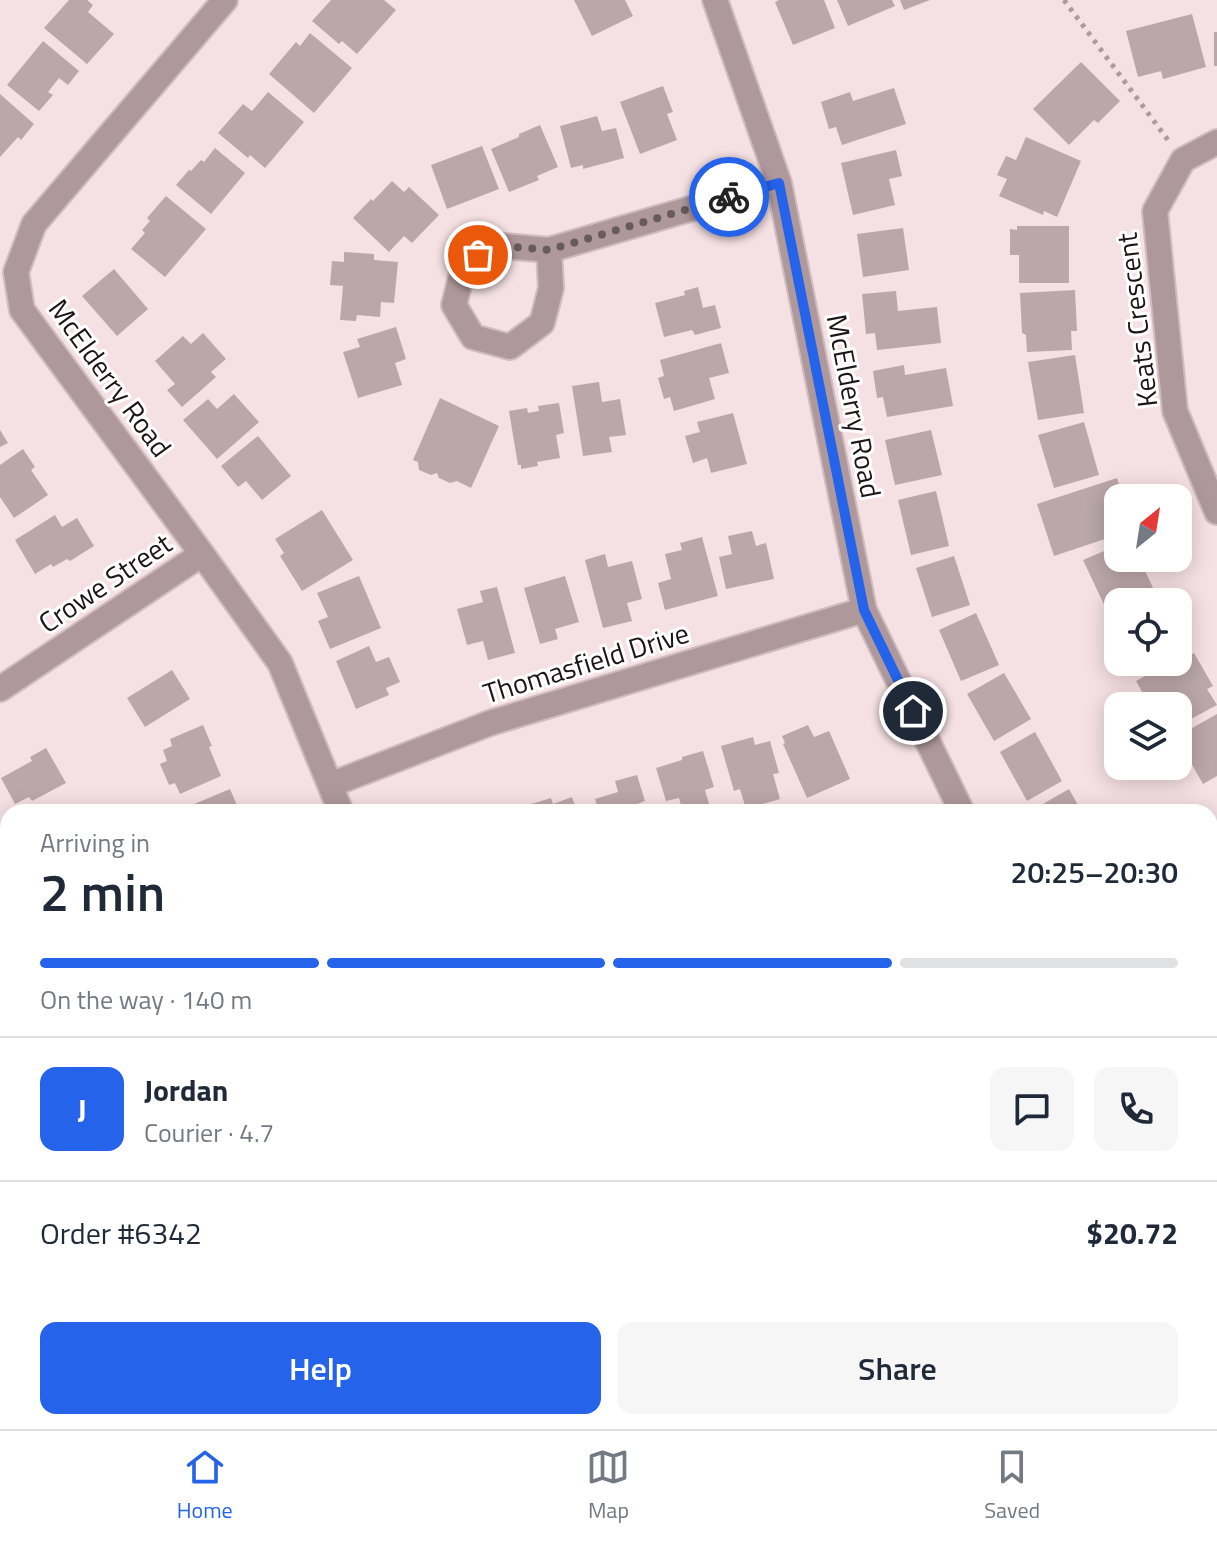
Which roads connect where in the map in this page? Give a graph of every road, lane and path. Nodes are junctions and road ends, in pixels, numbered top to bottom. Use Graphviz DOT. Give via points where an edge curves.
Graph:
graph roads {
  1 [pos="225,0"];
  2 [pos="715,0"];
  3 [pos="1064,0"];
  4 [pos="1217,142"];
  5 [pos="1183,160"];
  6 [pos="779,183"];
  7 [pos="549,250"];
  8 [pos="1217,512"];
  9 [pos="202,554"];
  10 [pos="864,610"];
  11 [pos="0,689"];
  12 [pos="330,785"];
  13 [pos="338,804"];
  14 [pos="958,804"];
  1 -- 9 [label="street, McElderry Road" via="34,224 16,272 22,310"];
  2 -- 6 [label="street, McElderry Road"];
  3 -- 5 [label="path"];
  4 -- 5 [label="street"];
  5 -- 8 [label="street, Keats Crescent" via="1155,211 1175,411"];
  6 -- 7 [label="street"];
  6 -- 10 [label="street, McElderry Road"];
  7 -- 7 [label="street" via="551,288 542,323 510,347 473,337 454,305 464,265 492,245"];
  9 -- 11 [label="street, Crowe Street"];
  9 -- 12 [label="street, McElderry Road" via="280,663"];
  10 -- 12 [label="street, Thomasfield Drive" via="490,723"];
  10 -- 14 [label="street, McElderry Road"];
  12 -- 13 [label="street, McElderry Road"];
}
